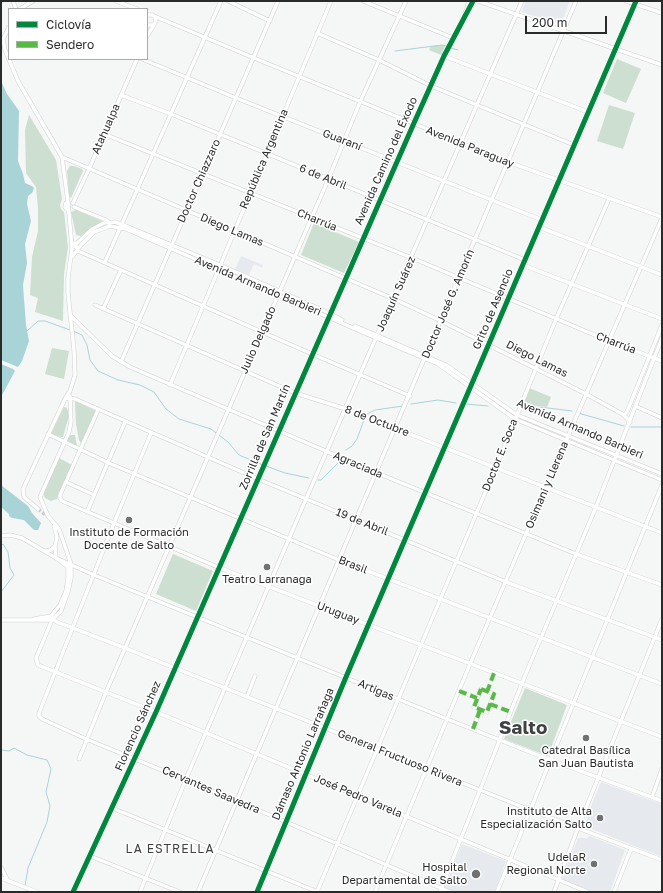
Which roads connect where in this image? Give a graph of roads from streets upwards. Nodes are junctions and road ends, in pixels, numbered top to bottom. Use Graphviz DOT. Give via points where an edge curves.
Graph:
graph roads {
  1 [pos="32,1"];
  2 [pos="116,1"];
  3 [pos="221,1"];
  4 [pos="228,1"];
  5 [pos="278,1"];
  6 [pos="331,1"];
  7 [pos="363,1"];
  8 [pos="406,1"];
  9 [pos="469,1"];
  10 [pos="473,1"];
  11 [pos="478,1"];
  12 [pos="522,1"];
  13 [pos="576,1"];
  14 [pos="626,1"];
  15 [pos="635,2"];
  16 [pos="22,8"];
  17 [pos="133,8"];
  18 [pos="150,14"];
  19 [pos="517,14"];
  20 [pos="662,14"];
  21 [pos="399,16"];
  22 [pos="464,18"];
  23 [pos="270,21"];
  24 [pos="155,23"];
  25 [pos="170,23"];
  26 [pos="148,25"];
  27 [pos="8,29"];
  28 [pos="564,30"];
  29 [pos="317,33"];
  30 [pos="148,34"];
  31 [pos="205,38"];
  32 [pos="453,38"];
  33 [pos="616,48"];
  34 [pos="444,56"];
  35 [pos="8,57"];
  36 [pos="254,58"];
  37 [pos="9,60"];
  38 [pos="137,60"];
  39 [pos="144,60"];
  40 [pos="379,60"];
  41 [pos="662,65"];
  42 [pos="491,75"];
  43 [pos="299,76"];
  44 [pos="187,78"];
  45 [pos="431,86"];
  46 [pos="538,93"];
  47 [pos="121,95"];
  48 [pos="236,98"];
  49 [pos="360,102"];
  50 [pos="478,106"];
  51 [pos="588,112"];
  52 [pos="170,114"];
  53 [pos="282,116"];
  54 [pos="414,123"];
  55 [pos="524,125"];
  56 [pos="104,134"];
  57 [pos="220,135"];
  58 [pos="344,141"];
  59 [pos="461,143"];
  60 [pos="574,145"];
  61 [pos="154,153"];
  62 [pos="266,154"];
  63 [pos="62,157"];
  64 [pos="71,160"];
  65 [pos="396,161"];
  66 [pos="508,162"];
  67 [pos="64,166"];
  68 [pos="89,169"];
  69 [pos="203,174"];
  70 [pos="328,180"];
  71 [pos="445,181"];
  72 [pos="559,181"];
  73 [pos="138,188"];
  74 [pos="250,193"];
  75 [pos="609,198"];
  76 [pos="380,200"];
  77 [pos="492,200"];
  78 [pos="72,204"];
  79 [pos="187,210"];
  80 [pos="69,211"];
  81 [pos="312,218"];
  82 [pos="662,218"];
  83 [pos="428,220"];
  84 [pos="542,220"];
  85 [pos="109,224"];
  86 [pos="121,226"];
  87 [pos="539,227"];
  88 [pos="234,231"];
  89 [pos="363,238"];
  90 [pos="72,239"];
  91 [pos="81,239"];
  92 [pos="476,240"];
  93 [pos="76,244"];
  94 [pos="587,246"];
  95 [pos="171,247"];
  96 [pos="72,248"];
  97 [pos="78,251"];
  98 [pos="295,256"];
  99 [pos="72,257"];
  100 [pos="412,258"];
  101 [pos="525,260"];
  102 [pos="105,262"];
  103 [pos="523,265"];
  104 [pos="641,266"];
  105 [pos="219,267"];
  106 [pos="121,270"];
  107 [pos="662,275"];
  108 [pos="345,278"];
  109 [pos="459,278"];
  110 [pos="571,284"];
  111 [pos="154,285"];
  112 [pos="278,293"];
  113 [pos="508,298"];
  114 [pos="394,299"];
  115 [pos="95,305"];
  116 [pos="624,305"];
  117 [pos="202,306"];
  118 [pos="103,309"];
  119 [pos="70,315"];
  120 [pos="329,315"];
  121 [pos="556,319"];
  122 [pos="662,319"];
  123 [pos="441,321"];
  124 [pos="137,324"];
  125 [pos="662,325"];
  126 [pos="261,332"];
  127 [pos="377,337"];
  128 [pos="662,338"];
  129 [pos="609,341"];
  130 [pos="488,345"];
  131 [pos="186,346"];
  132 [pos="312,354"];
  133 [pos="650,356"];
  134 [pos="426,357"];
  135 [pos="654,358"];
  136 [pos="662,361"];
  137 [pos="120,362"];
  138 [pos="535,370"];
  139 [pos="244,371"];
  140 [pos="361,374"];
  141 [pos="471,384"];
  142 [pos="170,385"];
  143 [pos="70,391"];
  144 [pos="295,393"];
  145 [pos="586,394"];
  146 [pos="410,396"];
  147 [pos="70,398"];
  148 [pos="65,399"];
  149 [pos="631,403"];
  150 [pos="61,406"];
  151 [pos="636,406"];
  152 [pos="70,409"];
  153 [pos="228,409"];
  154 [pos="346,409"];
  155 [pos="98,410"];
  156 [pos="517,414"];
  157 [pos="624,415"];
  158 [pos="662,418"];
  159 [pos="515,419"];
  160 [pos="125,422"];
  161 [pos="630,422"];
  162 [pos="396,428"];
  163 [pos="278,431"];
  164 [pos="48,434"];
  165 [pos="151,434"];
  166 [pos="568,436"];
  167 [pos="566,441"];
  168 [pos="64,442"];
  169 [pos="444,447"];
  170 [pos="81,450"];
  171 [pos="327,452"];
  172 [pos="616,456"];
  173 [pos="207,458"];
  174 [pos="614,460"];
  175 [pos="108,462"];
  176 [pos="496,467"];
  177 [pos="377,473"];
  178 [pos="135,474"];
  179 [pos="662,474"];
  180 [pos="258,479"];
  181 [pos="662,480"];
  182 [pos="66,482"];
  183 [pos="662,485"];
  184 [pos="547,487"];
  185 [pos="425,492"];
  186 [pos="94,495"];
  187 [pos="190,497"];
  188 [pos="306,499"];
  189 [pos="596,507"];
  190 [pos="38,509"];
  191 [pos="87,512"];
  192 [pos="476,513"];
  193 [pos="241,520"];
  194 [pos="357,520"];
  195 [pos="114,523"];
  196 [pos="54,526"];
  197 [pos="645,526"];
  198 [pos="662,532"];
  199 [pos="526,534"];
  200 [pos="1,536"];
  201 [pos="405,539"];
  202 [pos="289,540"];
  203 [pos="55,546"];
  204 [pos="169,547"];
  205 [pos="46,551"];
  206 [pos="576,554"];
  207 [pos="56,558"];
  208 [pos="339,560"];
  209 [pos="456,561"];
  210 [pos="70,565"];
  211 [pos="220,568"];
  212 [pos="626,573"];
  213 [pos="94,575"];
  214 [pos="388,579"];
  215 [pos="506,582"];
  216 [pos="662,585"];
  217 [pos="268,587"];
  218 [pos="148,596"];
  219 [pos="439,598"];
  220 [pos="556,601"];
  221 [pos="319,606"];
  222 [pos="198,617"];
  223 [pos="51,619"];
  224 [pos="490,619"];
  225 [pos="662,619"];
  226 [pos="1,620"];
  227 [pos="607,620"];
  228 [pos="369,625"];
  229 [pos="73,628"];
  230 [pos="247,637"];
  231 [pos="655,637"];
  232 [pos="541,638"];
  233 [pos="662,640"];
  234 [pos="420,645"];
  235 [pos="125,648"];
  236 [pos="297,658"];
  237 [pos="592,658"];
  238 [pos="470,664"];
  239 [pos="175,668"];
  240 [pos="55,672"];
  241 [pos="255,676"];
  242 [pos="639,676"];
  243 [pos="346,677"];
  244 [pos="522,683"];
  245 [pos="662,684"];
  246 [pos="226,689"];
  247 [pos="459,691"];
  248 [pos="106,692"];
  249 [pos="247,697"];
  250 [pos="477,698"];
  251 [pos="398,699"];
  252 [pos="572,703"];
  253 [pos="276,708"];
  254 [pos="480,710"];
  255 [pos="156,712"];
  256 [pos="447,719"];
  257 [pos="621,722"];
  258 [pos="324,728"];
  259 [pos="473,729"];
  260 [pos="206,734"];
  261 [pos="662,737"];
  262 [pos="86,738"];
  263 [pos="500,740"];
  264 [pos="376,749"];
  265 [pos="257,754"];
  266 [pos="135,758"];
  267 [pos="79,759"];
  268 [pos="550,759"];
  269 [pos="426,768"];
  270 [pos="662,769"];
  271 [pos="305,774"];
  272 [pos="599,778"];
  273 [pos="186,780"];
  274 [pos="480,790"];
  275 [pos="356,796"];
  276 [pos="652,797"];
  277 [pos="237,801"];
  278 [pos="662,801"];
  279 [pos="112,808"];
  280 [pos="530,810"];
  281 [pos="406,816"];
  282 [pos="285,821"];
  283 [pos="578,828"];
  284 [pos="165,829"];
  285 [pos="461,840"];
  286 [pos="337,844"];
  287 [pos="216,849"];
  288 [pos="631,849"];
  289 [pos="90,856"];
  290 [pos="510,860"];
  291 [pos="662,860"];
  292 [pos="386,865"];
  293 [pos="1,867"];
  294 [pos="266,870"];
  295 [pos="1,878"];
  296 [pos="146,879"];
  297 [pos="559,880"];
  298 [pos="8,881"];
  299 [pos="441,890"];
  300 [pos="37,892"];
  301 [pos="73,892"];
  302 [pos="140,892"];
  303 [pos="180,892"];
  304 [pos="198,892"];
  305 [pos="257,892"];
  306 [pos="318,892"];
  307 [pos="375,892"];
  308 [pos="450,892"];
  309 [pos="497,892"];
  310 [pos="554,892"];
  311 [pos="588,892"];
  312 [pos="614,892"];
  1 -- 16 [label="street"];
  2 -- 17 [label="street"];
  3 -- 31 [label="street"];
  4 -- 23 [label="street"];
  5 -- 23 [label="street, Doctor Chiazzaro"];
  6 -- 29 [label="street, República Argentina"];
  7 -- 21 [label="street"];
  8 -- 21 [label="street, Julio Delgado"];
  9 -- 22 [label="street, Avenida Camino del Éxodo"];
  10 -- 22 [label="street, Avenida Camino del Éxodo"];
  11 -- 19 [label="street"];
  12 -- 19 [label="street, Joaquín Suárez"];
  13 -- 28 [label="street, Doctor José G. Amorín"];
  14 -- 15 [label="street"];
  15 -- 20 [label="street"];
  15 -- 33 [label="street, Grito de Asencio"];
  18 -- 24 [label="street" via="156,19"];
  18 -- 25 [label="street, Avenida Paraguay"];
  19 -- 28 [label="street"];
  19 -- 42 [label="street, Joaquín Suárez"];
  21 -- 32 [label="street"];
  21 -- 40 [label="street, Julio Delgado"];
  22 -- 32 [label="street, Avenida Camino del Éxodo"];
  23 -- 36 [label="street, Doctor Chiazzaro"];
  24 -- 25 [label="street, Avenida Paraguay"];
  24 -- 26 [label="street, Avenida Paraguay"];
  24 -- 30 [label="street"];
  25 -- 31 [label="street, Avenida Paraguay"];
  27 -- 35 [label="street" via="4,39"];
  28 -- 33 [label="street"];
  28 -- 46 [label="street, Doctor José G. Amorín"];
  29 -- 40 [label="street"];
  29 -- 43 [label="street, República Argentina"];
  31 -- 36 [label="street, Avenida Paraguay"];
  31 -- 44 [label="street"];
  32 -- 34 [label="street, Avenida Camino del Éxodo"];
  33 -- 41 [label="street"];
  33 -- 51 [label="street, Grito de Asencio"];
  34 -- 42 [label="street"];
  34 -- 45 [label="street, Avenida Camino del Éxodo"];
  36 -- 43 [label="street, Avenida Paraguay"];
  36 -- 48 [label="street, Doctor Chiazzaro"];
  37 -- 63 [label="street" via="18,81"];
  38 -- 47 [label="street, Atahualpa"];
  39 -- 44 [label="street, Guaraní"];
  40 -- 45 [label="street"];
  40 -- 49 [label="street, Julio Delgado"];
  42 -- 46 [label="street"];
  42 -- 50 [label="street, Joaquín Suárez"];
  43 -- 49 [label="street, Avenida Paraguay"];
  43 -- 53 [label="street, República Argentina"];
  44 -- 48 [label="street, Guaraní"];
  44 -- 52 [label="street"];
  45 -- 50 [label="street"];
  45 -- 54 [label="street, Avenida Camino del Éxodo"];
  46 -- 51 [label="street"];
  46 -- 55 [label="street, Doctor José G. Amorín"];
  47 -- 52 [label="street, 6 de Abril"];
  47 -- 56 [label="street, Atahualpa"];
  48 -- 53 [label="street, Guaraní"];
  48 -- 57 [label="street, Doctor Chiazzaro"];
  49 -- 54 [label="street, Avenida Paraguay"];
  49 -- 58 [label="street, Julio Delgado"];
  50 -- 55 [label="street"];
  50 -- 59 [label="street, Joaquín Suárez"];
  51 -- 60 [label="street, Grito de Asencio"];
  52 -- 57 [label="street, 6 de Abril"];
  52 -- 61 [label="street"];
  53 -- 58 [label="street, Guaraní"];
  53 -- 62 [label="street, República Argentina"];
  54 -- 59 [label="street, Avenida Paraguay"];
  54 -- 65 [label="street, Avenida Camino del Éxodo"];
  55 -- 60 [label="street"];
  55 -- 66 [label="street, Doctor José G. Amorín"];
  56 -- 61 [label="street, Charrúa"];
  56 -- 68 [label="street, Atahualpa"];
  57 -- 62 [label="street, 6 de Abril"];
  57 -- 69 [label="street, Doctor Chiazzaro"];
  58 -- 65 [label="street, Guaraní"];
  58 -- 70 [label="street, Julio Delgado"];
  59 -- 66 [label="street, Avenida Paraguay"];
  59 -- 71 [label="street, Joaquín Suárez"];
  60 -- 72 [label="street, Grito de Asencio"];
  61 -- 69 [label="street, Charrúa"];
  61 -- 73 [label="street"];
  62 -- 70 [label="street, 6 de Abril"];
  62 -- 74 [label="street, República Argentina"];
  63 -- 64 [label="street, Diego Lamas"];
  63 -- 67 [label="street"];
  64 -- 67 [label="street"];
  64 -- 68 [label="street, Diego Lamas"];
  65 -- 71 [label="street, Guaraní"];
  65 -- 76 [label="street, Avenida Camino del Éxodo"];
  66 -- 72 [label="street, Avenida Paraguay"];
  66 -- 77 [label="street, Doctor José G. Amorín"];
  67 -- 78 [label="street"];
  68 -- 73 [label="street, Diego Lamas"];
  68 -- 78 [label="street, Atahualpa"];
  69 -- 74 [label="street, Charrúa"];
  69 -- 79 [label="street, Doctor Chiazzaro"];
  70 -- 76 [label="street, 6 de Abril"];
  70 -- 81 [label="street, Julio Delgado"];
  71 -- 77 [label="street, Guaraní"];
  71 -- 83 [label="street, Joaquín Suárez"];
  72 -- 75 [label="street, Avenida Paraguay"];
  72 -- 84 [label="street, Grito de Asencio"];
  73 -- 79 [label="street, Diego Lamas"];
  73 -- 86 [label="street"];
  74 -- 81 [label="street, Charrúa"];
  74 -- 88 [label="street, República Argentina"];
  75 -- 82 [label="street, Avenida Paraguay"];
  75 -- 94 [label="street, Doctor E. Soca"];
  76 -- 83 [label="street, 6 de Abril"];
  76 -- 89 [label="street, Avenida Camino del Éxodo"];
  77 -- 84 [label="street, Guaraní"];
  77 -- 92 [label="street, Doctor José G. Amorín"];
  78 -- 80 [label="street"];
  78 -- 80 [label="street" via="65,206"];
  78 -- 85 [label="street"];
  79 -- 88 [label="street, Diego Lamas"];
  79 -- 95 [label="street, Doctor Chiazzaro"];
  80 -- 90 [label="street"];
  81 -- 89 [label="street, Charrúa"];
  81 -- 98 [label="street, Julio Delgado"];
  82 -- 104 [label="street, Osimani y Llerena"];
  83 -- 92 [label="street, 6 de Abril"];
  83 -- 100 [label="street, Joaquín Suárez"];
  84 -- 87 [label="street, Grito de Asencio"];
  85 -- 86 [label="street, Avenida Armando Barbieri"];
  85 -- 91 [label="street, Avenida Armando Barbieri" via="92,229"];
  85 -- 97 [label="street, Avenida Armando Barbieri" via="94,232"];
  86 -- 95 [label="street, Avenida Armando Barbieri"];
  86 -- 102 [label="street"];
  87 -- 94 [label="street"];
  87 -- 101 [label="street, Grito de Asencio"];
  88 -- 98 [label="street, Diego Lamas"];
  88 -- 105 [label="street, República Argentina"];
  89 -- 100 [label="street, Charrúa"];
  89 -- 108 [label="street, Avenida Camino del Éxodo"];
  90 -- 91 [label="street"];
  90 -- 93 [label="street"];
  90 -- 96 [label="street"];
  91 -- 93 [label="street, Avenida Armando Barbieri"];
  92 -- 101 [label="street, 6 de Abril"];
  92 -- 109 [label="street, Doctor José G. Amorín"];
  93 -- 96 [label="street, Avenida Armando Barbieri"];
  93 -- 97 [label="street"];
  94 -- 104 [label="street"];
  94 -- 110 [label="street, Doctor E. Soca"];
  95 -- 105 [label="street, Avenida Armando Barbieri"];
  95 -- 111 [label="street, Doctor Chiazzaro"];
  96 -- 99 [label="street"];
  97 -- 99 [label="street, Avenida Armando Barbieri"];
  97 -- 102 [label="street"];
  98 -- 108 [label="street, Diego Lamas"];
  98 -- 112 [label="street, Julio Delgado"];
  99 -- 119 [label="street" via="68,284"];
  100 -- 109 [label="street, Charrúa"];
  100 -- 114 [label="street, Joaquín Suárez"];
  101 -- 103 [label="street, Grito de Asencio"];
  102 -- 106 [label="street"];
  103 -- 110 [label="street"];
  103 -- 113 [label="street, Grito de Asencio"];
  104 -- 107 [label="street"];
  104 -- 116 [label="street, Osimani y Llerena"];
  105 -- 112 [label="street, Avenida Armando Barbieri"];
  105 -- 117 [label="street, República Argentina"];
  106 -- 111 [label="street"];
  106 -- 118 [label="street"];
  108 -- 114 [label="street, Diego Lamas"];
  108 -- 120 [label="street, Avenida Camino del Éxodo"];
  109 -- 113 [label="street, Charrúa"];
  109 -- 123 [label="street, Doctor José G. Amorín"];
  110 -- 116 [label="street"];
  110 -- 121 [label="street, Doctor E. Soca"];
  111 -- 117 [label="street"];
  111 -- 124 [label="street, Doctor Chiazzaro"];
  112 -- 120 [label="street, Avenida Armando Barbieri"];
  112 -- 126 [label="street, Julio Delgado"];
  113 -- 121 [label="street, Charrúa"];
  113 -- 130 [label="street, Grito de Asencio"];
  114 -- 123 [label="street, Diego Lamas"];
  114 -- 127 [label="street, Joaquín Suárez"];
  115 -- 118 [label="street, 8 de Octubre"];
  116 -- 122 [label="street"];
  116 -- 129 [label="street, Osimani y Llerena"];
  117 -- 126 [label="street"];
  117 -- 131 [label="street, República Argentina"];
  118 -- 124 [label="street, 8 de Octubre"];
  119 -- 137 [label="street, Agraciada"];
  119 -- 143 [label="street" via="75,375"];
  120 -- 127 [label="street, Avenida Armando Barbieri"];
  120 -- 132 [label="street, Zorrilla de San Martín"];
  121 -- 129 [label="street, Charrúa"];
  121 -- 138 [label="street, Doctor E. Soca"];
  123 -- 130 [label="street, Diego Lamas"];
  123 -- 134 [label="street, Doctor José G. Amorín"];
  124 -- 131 [label="street, 8 de Octubre"];
  124 -- 137 [label="street, Doctor Chiazzaro"];
  125 -- 133 [label="street"];
  126 -- 132 [label="street"];
  126 -- 139 [label="street, Julio Delgado"];
  127 -- 134 [label="street, Avenida Armando Barbieri"];
  127 -- 140 [label="street, Joaquín Suárez"];
  128 -- 135 [label="street"];
  129 -- 133 [label="street, Charrúa"];
  129 -- 145 [label="street, Osimani y Llerena"];
  130 -- 138 [label="street, Diego Lamas"];
  130 -- 141 [label="street, Grito de Asencio"];
  131 -- 139 [label="street, 8 de Octubre"];
  131 -- 142 [label="street, República Argentina"];
  132 -- 140 [label="street"];
  132 -- 144 [label="street, Zorrilla de San Martín"];
  133 -- 135 [label="street, Charrúa"];
  133 -- 149 [label="street"];
  134 -- 141 [label="street, Avenida Armando Barbieri" via="446,365"];
  134 -- 146 [label="street, Doctor José G. Amorín"];
  135 -- 136 [label="street, Charrúa"];
  135 -- 151 [label="street"];
  137 -- 142 [label="street, Agraciada"];
  138 -- 145 [label="street, Diego Lamas"];
  138 -- 156 [label="street, Doctor E. Soca"];
  139 -- 144 [label="street, 8 de Octubre"];
  139 -- 153 [label="street, Julio Delgado"];
  140 -- 146 [label="street"];
  140 -- 154 [label="street, Joaquín Suárez"];
  141 -- 156 [label="street, Avenida Armando Barbieri"];
  141 -- 159 [label="street, Avenida Armando Barbieri"];
  141 -- 169 [label="street, Grito de Asencio"];
  142 -- 153 [label="street, Agraciada"];
  143 -- 147 [label="street"];
  143 -- 148 [label="street"];
  144 -- 154 [label="street, 8 de Octubre"];
  144 -- 163 [label="street, Zorrilla de San Martín"];
  145 -- 157 [label="street, Diego Lamas"];
  145 -- 166 [label="street, Osimani y Llerena"];
  146 -- 162 [label="street, Doctor José G. Amorín"];
  147 -- 148 [label="street"];
  147 -- 152 [label="street"];
  147 -- 155 [label="street, 19 de Abril"];
  148 -- 150 [label="street"];
  149 -- 151 [label="street"];
  149 -- 157 [label="street"];
  150 -- 152 [label="street" via="66,405"];
  150 -- 164 [label="street"];
  151 -- 158 [label="street"];
  151 -- 161 [label="street"];
  152 -- 168 [label="street" via="70,427"];
  153 -- 163 [label="street, Agraciada"];
  153 -- 173 [label="street, Julio Delgado"];
  154 -- 162 [label="street, 8 de Octubre"];
  154 -- 171 [label="street, Joaquín Suárez"];
  155 -- 160 [label="street, 19 de Abril"];
  155 -- 170 [label="street"];
  156 -- 159 [label="street, Doctor E. Soca"];
  156 -- 166 [label="street, Avenida Armando Barbieri"];
  157 -- 161 [label="street, Diego Lamas"];
  159 -- 167 [label="street, Avenida Armando Barbieri"];
  159 -- 176 [label="street, Doctor E. Soca"];
  160 -- 165 [label="street, 19 de Abril"];
  160 -- 175 [label="street"];
  161 -- 172 [label="street"];
  162 -- 169 [label="street, 8 de Octubre"];
  162 -- 177 [label="street, Doctor José G. Amorín"];
  163 -- 171 [label="street, Agraciada"];
  163 -- 180 [label="street, Zorrilla de San Martín"];
  164 -- 168 [label="street, Brasil"];
  164 -- 190 [label="street" via="23,489 24,497"];
  165 -- 173 [label="street, 19 de Abril"];
  165 -- 178 [label="street"];
  166 -- 167 [label="street, Osimani y Llerena"];
  166 -- 172 [label="street, Avenida Armando Barbieri"];
  167 -- 174 [label="street, Avenida Armando Barbieri"];
  167 -- 184 [label="street, Osimani y Llerena"];
  168 -- 170 [label="street, Brasil"];
  168 -- 210 [label="street" via="40,497 48,516 59,529"];
  169 -- 176 [label="street, 8 de Octubre"];
  169 -- 185 [label="street, Grito de Asencio"];
  170 -- 175 [label="street, Brasil"];
  170 -- 182 [label="street"];
  171 -- 177 [label="street, Agraciada"];
  171 -- 188 [label="street, Joaquín Suárez"];
  172 -- 174 [label="street"];
  172 -- 179 [label="street, Avenida Armando Barbieri"];
  173 -- 180 [label="street, 19 de Abril"];
  173 -- 187 [label="street, Julio Delgado"];
  174 -- 181 [label="street, Avenida Armando Barbieri"];
  174 -- 189 [label="street"];
  175 -- 178 [label="street, Brasil"];
  175 -- 186 [label="street"];
  176 -- 184 [label="street, 8 de Octubre"];
  176 -- 192 [label="street, Doctor E. Soca"];
  177 -- 185 [label="street, Agraciada"];
  177 -- 194 [label="street, Doctor José G. Amorín"];
  178 -- 187 [label="street, Brasil"];
  178 -- 195 [label="street"];
  180 -- 188 [label="street, 19 de Abril"];
  180 -- 193 [label="street, Zorrilla de San Martín"];
  182 -- 186 [label="street"];
  182 -- 191 [label="street, Uruguay" via="60,495 61,500"];
  183 -- 197 [label="street"];
  184 -- 189 [label="street, 8 de Octubre"];
  184 -- 199 [label="street, Osimani y Llerena"];
  185 -- 192 [label="street, Agraciada"];
  185 -- 201 [label="street, Grito de Asencio"];
  186 -- 191 [label="street"];
  187 -- 193 [label="street, Brasil"];
  187 -- 204 [label="street, Julio Delgado"];
  188 -- 194 [label="street, 19 de Abril"];
  188 -- 202 [label="street, Joaquín Suárez"];
  189 -- 197 [label="street, 8 de Octubre"];
  189 -- 206 [label="street"];
  191 -- 195 [label="street, Uruguay"];
  192 -- 199 [label="street, Agraciada"];
  192 -- 209 [label="street, Doctor E. Soca"];
  193 -- 202 [label="street, Brasil"];
  193 -- 211 [label="street, Zorrilla de San Martín"];
  194 -- 201 [label="street, 19 de Abril"];
  194 -- 208 [label="street, Doctor José G. Amorín"];
  195 -- 204 [label="street, Uruguay"];
  195 -- 213 [label="street"];
  196 -- 203 [label="street" via="57,537"];
  197 -- 198 [label="street, 8 de Octubre"];
  197 -- 212 [label="street"];
  199 -- 206 [label="street, Agraciada"];
  199 -- 215 [label="street, Osimani y Llerena"];
  200 -- 205 [label="street, Artigas" via="15,536"];
  201 -- 209 [label="street, 19 de Abril"];
  201 -- 214 [label="street, Grito de Asencio"];
  202 -- 208 [label="street, Brasil"];
  202 -- 217 [label="street, Joaquín Suárez"];
  203 -- 205 [label="street"];
  203 -- 207 [label="street"];
  204 -- 211 [label="street, Uruguay"];
  204 -- 218 [label="street, Julio Delgado"];
  205 -- 207 [label="street, Artigas"];
  206 -- 212 [label="street, Agraciada"];
  206 -- 220 [label="street"];
  207 -- 210 [label="street, Artigas"];
  208 -- 214 [label="street, Brasil"];
  208 -- 221 [label="street, Doctor José G. Amorín"];
  209 -- 215 [label="street, 19 de Abril"];
  209 -- 219 [label="street, Doctor E. Soca"];
  210 -- 213 [label="street, Artigas"];
  210 -- 223 [label="street" via="68,592 61,611"];
  211 -- 217 [label="street, Uruguay"];
  211 -- 222 [label="street, Florencio Sánchez"];
  212 -- 216 [label="street, Agraciada"];
  212 -- 227 [label="street"];
  213 -- 218 [label="street, Artigas"];
  213 -- 229 [label="street"];
  214 -- 219 [label="street, Brasil"];
  214 -- 228 [label="street, Grito de Asencio"];
  215 -- 220 [label="street, 19 de Abril"];
  215 -- 224 [label="street, Osimani y Llerena"];
  217 -- 221 [label="street, Uruguay"];
  217 -- 230 [label="street, Joaquín Suárez"];
  218 -- 222 [label="street, Artigas"];
  218 -- 235 [label="street, Julio Delgado"];
  219 -- 224 [label="street, Brasil"];
  219 -- 234 [label="street, Doctor E. Soca"];
  220 -- 227 [label="street, 19 de Abril"];
  220 -- 232 [label="street"];
  221 -- 228 [label="street, Uruguay"];
  221 -- 236 [label="street, Doctor José G. Amorín"];
  222 -- 230 [label="street, Artigas"];
  222 -- 239 [label="street, Florencio Sánchez"];
  223 -- 226 [label="street"];
  223 -- 229 [label="street, General Fructuoso Rivera"];
  223 -- 240 [label="street, José Pedro Varela" via="36,658 38,665"];
  224 -- 232 [label="street, Brasil"];
  224 -- 238 [label="street, Osimani y Llerena"];
  225 -- 231 [label="street"];
  227 -- 231 [label="street, 19 de Abril"];
  227 -- 237 [label="street"];
  228 -- 234 [label="street, Uruguay"];
  228 -- 243 [label="street, Dámaso Antonio Larrañaga"];
  229 -- 235 [label="street, General Fructuoso Rivera"];
  229 -- 240 [label="street"];
  230 -- 236 [label="street, Artigas"];
  230 -- 246 [label="street, Joaquín Suárez"];
  231 -- 233 [label="street, 19 de Abril"];
  231 -- 242 [label="street"];
  232 -- 237 [label="street, Brasil"];
  232 -- 244 [label="street"];
  234 -- 238 [label="street, Uruguay"];
  234 -- 251 [label="street, Doctor E. Soca"];
  235 -- 239 [label="street, General Fructuoso Rivera"];
  235 -- 248 [label="street, Julio Delgado"];
  236 -- 243 [label="street, Artigas"];
  236 -- 253 [label="street, Doctor José G. Amorín"];
  237 -- 242 [label="street, Brasil"];
  237 -- 252 [label="street"];
  238 -- 244 [label="street, Uruguay"];
  238 -- 247 [label="street, Osimani y Llerena"];
  239 -- 246 [label="street, General Fructuoso Rivera"];
  239 -- 255 [label="street, Florencio Sánchez"];
  240 -- 248 [label="street, José Pedro Varela"];
  240 -- 262 [label="street, Cervantes Saavedra" via="39,716"];
  241 -- 249 [label="street"];
  242 -- 245 [label="street, Brasil"];
  242 -- 257 [label="street"];
  243 -- 251 [label="street, Artigas"];
  243 -- 258 [label="street, Dámaso Antonio Larrañaga"];
  244 -- 252 [label="street, Uruguay"];
  244 -- 263 [label="street"];
  246 -- 249 [label="street, General Fructuoso Rivera"];
  246 -- 260 [label="street, Joaquín Suárez"];
  247 -- 250 [label="street"];
  247 -- 256 [label="street, Osimani y Llerena"];
  248 -- 255 [label="street, José Pedro Varela"];
  248 -- 262 [label="street, Julio Delgado"];
  249 -- 253 [label="street, General Fructuoso Rivera"];
  250 -- 254 [label="street" via="474,707"];
  250 -- 254 [label="street" via="480,689 494,694 487,712"];
  251 -- 256 [label="street, Artigas"];
  251 -- 264 [label="street, Doctor E. Soca"];
  252 -- 257 [label="street, Uruguay"];
  252 -- 268 [label="street"];
  253 -- 258 [label="street, General Fructuoso Rivera"];
  253 -- 265 [label="street, Doctor José G. Amorín"];
  254 -- 259 [label="street"];
  255 -- 260 [label="street, José Pedro Varela"];
  255 -- 266 [label="street, Florencio Sánchez"];
  256 -- 259 [label="street, Artigas"];
  256 -- 269 [label="street, Osimani y Llerena"];
  257 -- 261 [label="street, Uruguay"];
  257 -- 272 [label="street"];
  258 -- 264 [label="street, General Fructuoso Rivera"];
  258 -- 271 [label="street, Dámaso Antonio Larrañaga"];
  259 -- 263 [label="street, Artigas"];
  260 -- 265 [label="street, José Pedro Varela"];
  260 -- 273 [label="street, Joaquín Suárez"];
  262 -- 266 [label="street, Cervantes Saavedra"];
  262 -- 267 [label="street, Julio Delgado"];
  263 -- 268 [label="street, Artigas"];
  263 -- 274 [label="street"];
  264 -- 269 [label="street, General Fructuoso Rivera"];
  264 -- 275 [label="street, Doctor E. Soca"];
  265 -- 271 [label="street, José Pedro Varela"];
  265 -- 277 [label="street, Doctor José G. Amorín"];
  266 -- 273 [label="street, Cervantes Saavedra"];
  266 -- 279 [label="street, Florencio Sánchez"];
  268 -- 272 [label="street, Artigas"];
  268 -- 280 [label="street"];
  269 -- 274 [label="street, General Fructuoso Rivera"];
  269 -- 281 [label="street, Osimani y Llerena"];
  270 -- 276 [label="street"];
  271 -- 275 [label="street, José Pedro Varela"];
  271 -- 282 [label="street, Dámaso Antonio Larrañaga"];
  272 -- 276 [label="street, Artigas"];
  272 -- 283 [label="street"];
  273 -- 277 [label="street, Cervantes Saavedra"];
  273 -- 284 [label="street, Joaquín Suárez"];
  274 -- 280 [label="street, General Fructuoso Rivera"];
  274 -- 285 [label="street"];
  275 -- 281 [label="street, José Pedro Varela"];
  275 -- 286 [label="street, Doctor E. Soca"];
  276 -- 278 [label="street, Artigas"];
  277 -- 282 [label="street, Cervantes Saavedra"];
  277 -- 287 [label="street, Doctor José G. Amorín"];
  279 -- 284 [label="street"];
  279 -- 289 [label="street, Florencio Sánchez"];
  280 -- 283 [label="street, General Fructuoso Rivera"];
  280 -- 290 [label="street"];
  281 -- 285 [label="street, José Pedro Varela"];
  281 -- 292 [label="street, Osimani y Llerena"];
  282 -- 286 [label="street, Cervantes Saavedra"];
  282 -- 294 [label="street, Dámaso Antonio Larrañaga"];
  283 -- 288 [label="street, General Fructuoso Rivera"];
  283 -- 297 [label="street"];
  284 -- 287 [label="street"];
  284 -- 296 [label="street, Joaquín Suárez"];
  285 -- 290 [label="street, José Pedro Varela"];
  285 -- 299 [label="street"];
  286 -- 292 [label="street, Cervantes Saavedra"];
  286 -- 306 [label="street, Doctor E. Soca"];
  287 -- 294 [label="street"];
  287 -- 304 [label="street, Doctor José G. Amorín"];
  288 -- 291 [label="street, General Fructuoso Rivera"];
  288 -- 312 [label="street"];
  289 -- 296 [label="street"];
  289 -- 301 [label="street, Florencio Sánchez"];
  290 -- 297 [label="street, José Pedro Varela"];
  290 -- 309 [label="street"];
  292 -- 299 [label="street, Cervantes Saavedra"];
  292 -- 307 [label="street, Osimani y Llerena"];
  293 -- 298 [label="street"];
  294 -- 305 [label="street, Dámaso Antonio Larrañaga"];
  294 -- 306 [label="street"];
  295 -- 298 [label="street"];
  296 -- 302 [label="street, Joaquín Suárez"];
  296 -- 303 [label="street"];
  297 -- 310 [label="street"];
  297 -- 311 [label="street, José Pedro Varela"];
  298 -- 300 [label="street"];
  299 -- 308 [label="street, Cervantes Saavedra"];
}
